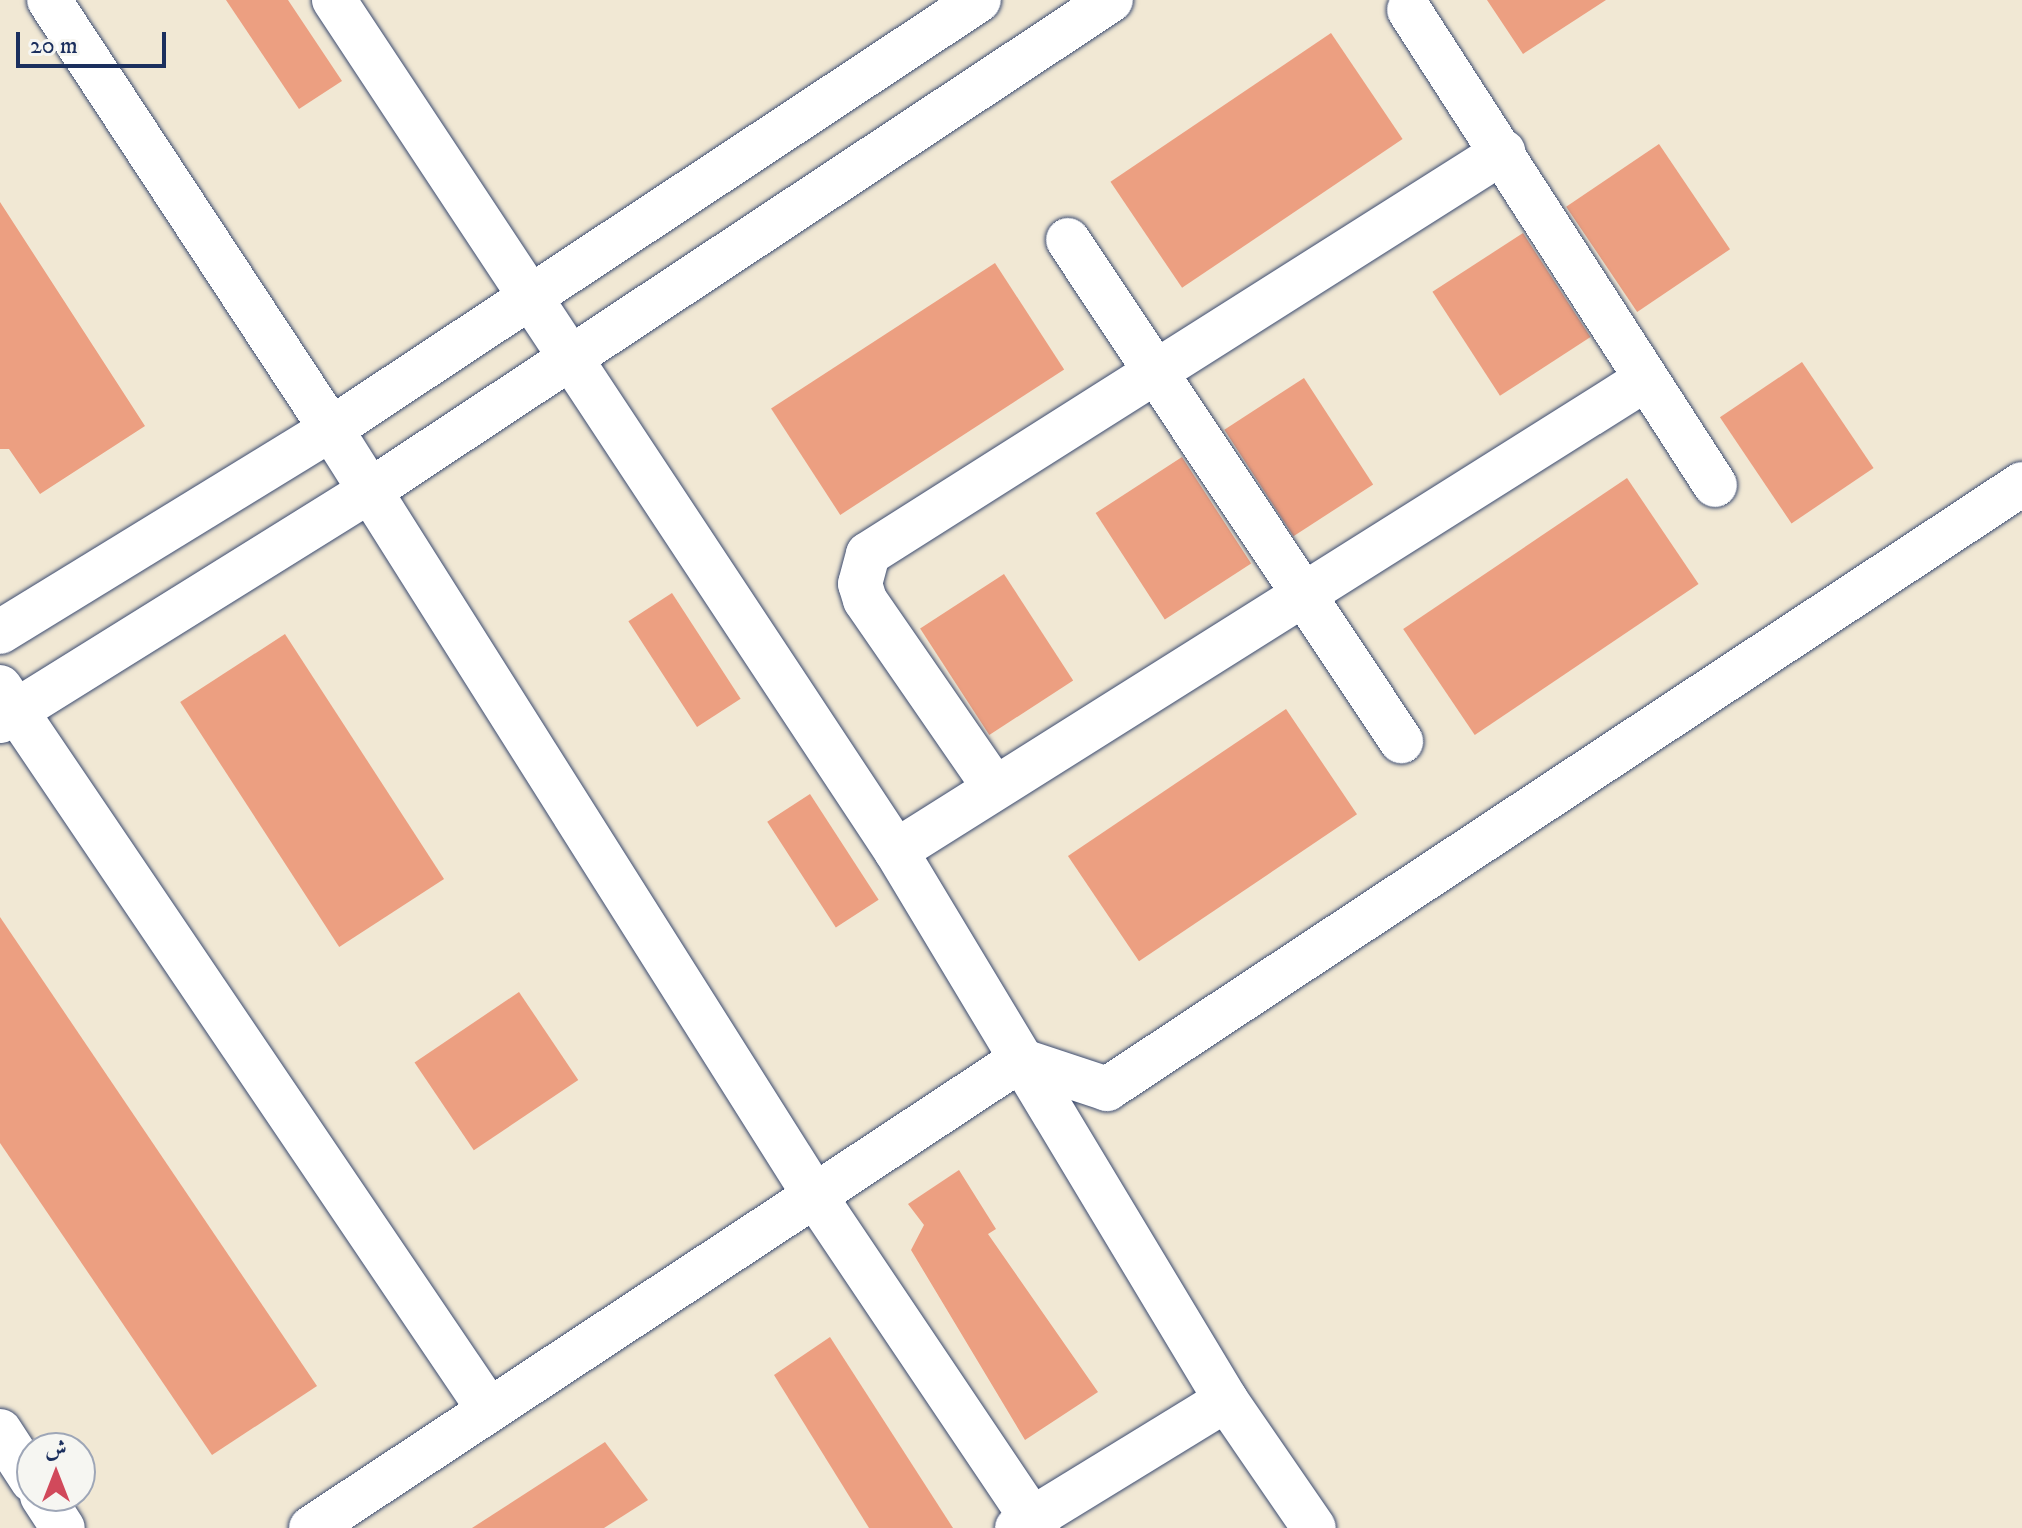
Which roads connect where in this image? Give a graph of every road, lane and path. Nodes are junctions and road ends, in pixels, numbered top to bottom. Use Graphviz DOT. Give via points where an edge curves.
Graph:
graph roads {
  1 [pos="49,0"];
  2 [pos="334,0"];
  3 [pos="979,0"];
  4 [pos="1111,0"];
  5 [pos="1409,10"];
  6 [pos="1503,152"];
  7 [pos="1068,240"];
  8 [pos="524,295"];
  9 [pos="568,359"];
  10 [pos="1156,365"];
  11 [pos="1646,379"];
  12 [pos="331,429"];
  13 [pos="2022,484"];
  14 [pos="1715,485"];
  15 [pos="368,492"];
  16 [pos="1301,600"];
  17 [pos="0,632"];
  18 [pos="5,706"];
  19 [pos="1401,741"];
  20 [pos="994,787"];
  21 [pos="896,851"];
  22 [pos="1020,1060"];
  23 [pos="813,1193"];
  24 [pos="1226,1400"];
  25 [pos="489,1410"];
  26 [pos="0,1431"];
  27 [pos="16,1456"];
  28 [pos="1029,1525"];
  29 [pos="311,1528"];
  30 [pos="1314,1528"];
  1 -- 12 [label="street"];
  2 -- 8 [label="street"];
  3 -- 8 [label="street"];
  4 -- 9 [label="street"];
  5 -- 6 [label="street"];
  6 -- 10 [label="street"];
  6 -- 11 [label="street"];
  7 -- 10 [label="street"];
  8 -- 9 [label="street"];
  8 -- 12 [label="street"];
  9 -- 15 [label="street"];
  9 -- 21 [label="street"];
  10 -- 16 [label="street"];
  10 -- 20 [label="street" via="868,554 862,569 865,600"];
  11 -- 14 [label="street"];
  11 -- 16 [label="street"];
  12 -- 15 [label="street"];
  12 -- 17 [label="street"];
  13 -- 22 [label="street" via="1107,1089"];
  15 -- 18 [label="street"];
  15 -- 23 [label="street"];
  16 -- 19 [label="street"];
  16 -- 20 [label="street"];
  18 -- 25 [label="street"];
  20 -- 21 [label="street"];
  21 -- 22 [label="street"];
  22 -- 23 [label="street"];
  22 -- 24 [label="street"];
  23 -- 25 [label="street"];
  23 -- 28 [label="street"];
  24 -- 28 [label="street"];
  24 -- 30 [label="street"];
  25 -- 29 [label="street"];
  26 -- 27 [label="street"];
}
